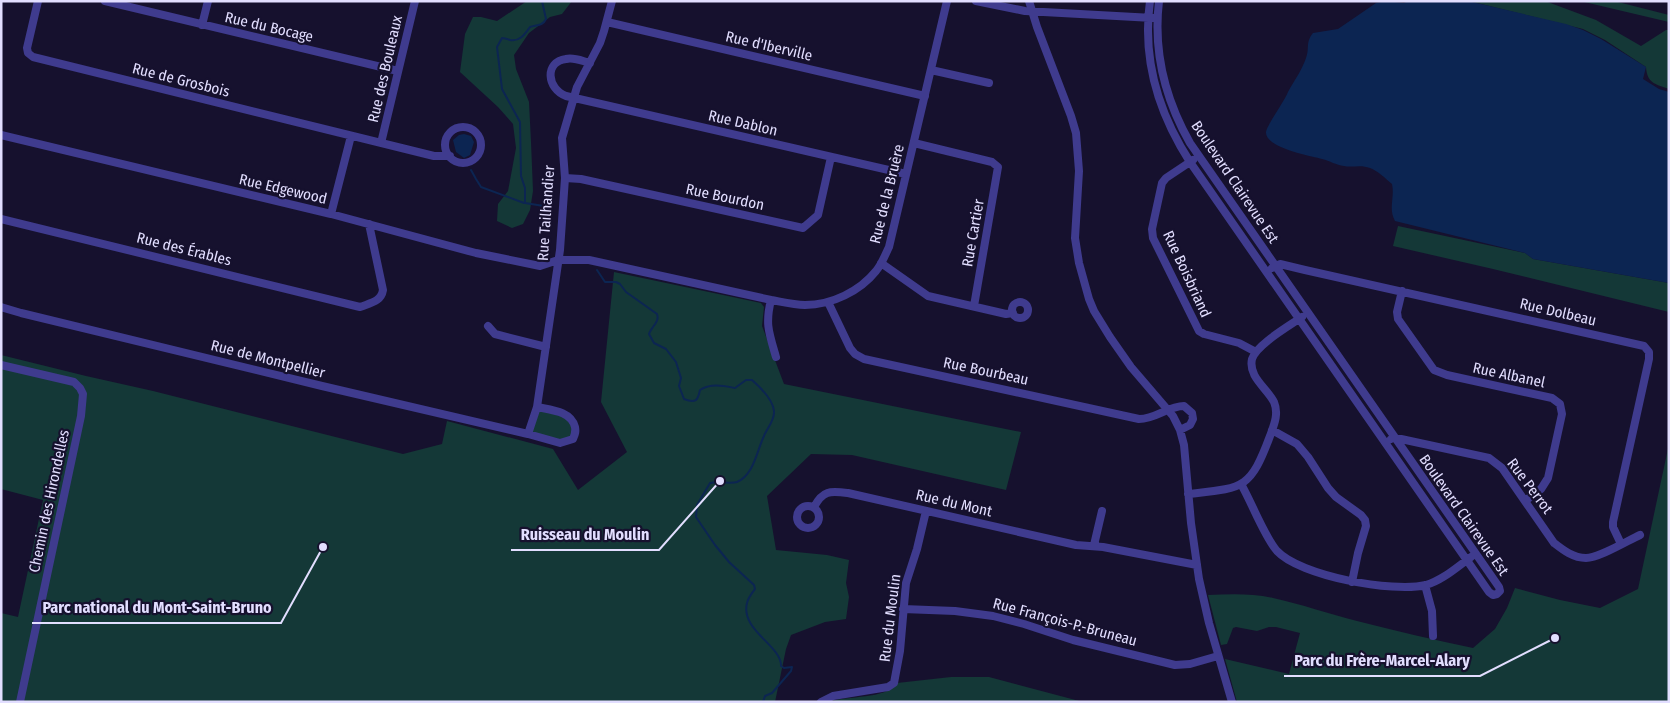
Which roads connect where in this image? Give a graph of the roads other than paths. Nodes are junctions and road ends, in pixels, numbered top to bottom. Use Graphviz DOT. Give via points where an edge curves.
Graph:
graph roads {
  1 [pos="38,1"];
  2 [pos="105,1"];
  3 [pos="208,1"];
  4 [pos="415,1"];
  5 [pos="612,1"];
  6 [pos="947,1"];
  7 [pos="976,1"];
  8 [pos="1029,1"];
  9 [pos="1150,1"];
  10 [pos="1159,1"];
  11 [pos="1032,11"];
  12 [pos="1148,18"];
  13 [pos="1158,18"];
  14 [pos="607,22"];
  15 [pos="202,25"];
  16 [pos="590,63"];
  17 [pos="931,70"];
  18 [pos="398,71"];
  19 [pos="989,83"];
  20 [pos="925,96"];
  21 [pos="574,98"];
  22 [pos="1,135"];
  23 [pos="351,136"];
  24 [pos="381,143"];
  25 [pos="914,143"];
  26 [pos="450,156"];
  27 [pos="831,157"];
  28 [pos="1199,157"];
  29 [pos="1190,162"];
  30 [pos="906,174"];
  31 [pos="565,178"];
  32 [pos="330,214"];
  33 [pos="1,219"];
  34 [pos="369,224"];
  35 [pos="558,260"];
  36 [pos="881,263"];
  37 [pos="1274,267"];
  38 [pos="1267,272"];
  39 [pos="1402,291"];
  40 [pos="771,300"];
  41 [pos="828,302"];
  42 [pos="974,306"];
  43 [pos="1,307"];
  44 [pos="1013,313"];
  45 [pos="1307,313"];
  46 [pos="1299,319"];
  47 [pos="488,326"];
  48 [pos="546,348"];
  49 [pos="1256,352"];
  50 [pos="776,357"];
  51 [pos="1,365"];
  52 [pos="537,407"];
  53 [pos="1168,410"];
  54 [pos="1180,430"];
  55 [pos="1272,430"];
  56 [pos="528,434"];
  57 [pos="1394,438"];
  58 [pos="1386,443"];
  59 [pos="1241,484"];
  60 [pos="1188,494"];
  61 [pos="1525,501"];
  62 [pos="814,507"];
  63 [pos="1102,511"];
  64 [pos="926,512"];
  65 [pos="1640,535"];
  66 [pos="1621,544"];
  67 [pos="1094,545"];
  68 [pos="1475,554"];
  69 [pos="1467,560"];
  70 [pos="1197,565"];
  71 [pos="1352,582"];
  72 [pos="1425,585"];
  73 [pos="903,609"];
  74 [pos="1433,636"];
  75 [pos="1218,656"];
  76 [pos="20,702"];
  77 [pos="821,702"];
  78 [pos="1232,702"];
  1 -- 23 [label="street, Rue de Grosbois" via="27,48 33,57"];
  2 -- 15 [label="street, Rue du Bocage"];
  3 -- 15 [label="street"];
  4 -- 18 [label="street, Rue des Bouleaux"];
  5 -- 14 [label="street, Rue Tailhandier"];
  6 -- 17 [label="street, Rue de la Bruère"];
  7 -- 11 [label="street"];
  8 -- 11 [label="street"];
  9 -- 12 [label="street, Boulevard Clairevue Est"];
  10 -- 13 [label="street, Boulevard Clairevue Est"];
  11 -- 12 [label="street"];
  11 -- 53 [label="street" via="1077,140 1079,171 1075,238 1089,299 1119,350"];
  12 -- 13 [label="street"];
  12 -- 29 [label="street, Boulevard Clairevue Est" via="1150,60 1158,98 1171,130"];
  13 -- 28 [label="street, Boulevard Clairevue Est" via="1160,58 1168,93 1180,124"];
  14 -- 16 [label="street, Rue Tailhandier"];
  14 -- 20 [label="street, Rue d'Iberville"];
  15 -- 18 [label="street, Rue du Bocage"];
  16 -- 21 [label="street, Rue Tailhandier"];
  16 -- 21 [label="street, Rue Dablon" via="566,58 552,69 550,79 554,89"];
  17 -- 19 [label="street"];
  17 -- 20 [label="street, Rue de la Bruère"];
  18 -- 24 [label="street, Rue des Bouleaux"];
  20 -- 25 [label="street, Rue de la Bruère"];
  21 -- 27 [label="street, Rue Dablon"];
  21 -- 31 [label="street, Rue Tailhandier" via="562,138"];
  22 -- 32 [label="street, Rue Edgewood"];
  23 -- 24 [label="street, Rue de Grosbois"];
  23 -- 32 [label="street"];
  24 -- 26 [label="street, Rue de Grosbois" via="434,156"];
  25 -- 30 [label="street, Rue de la Bruère"];
  25 -- 42 [label="street, Rue Cartier" via="996,165"];
  26 -- 26 [label="street" via="460,162 472,160 480,151 477,134 468,128 452,131 446,140"];
  27 -- 30 [label="street, Rue Dablon"];
  27 -- 31 [label="street, Rue Bourdon" via="818,215 803,228"];
  28 -- 29 [label="street, Rue Boisbriand"];
  28 -- 37 [label="street, Boulevard Clairevue Est"];
  29 -- 38 [label="street, Boulevard Clairevue Est"];
  29 -- 49 [label="street, Rue Boisbriand" via="1162,183 1152,238 1198,330 1242,344"];
  30 -- 36 [label="street, Rue de la Bruère" via="889,247"];
  31 -- 35 [label="street, Rue Tailhandier"];
  32 -- 34 [label="street, Rue Edgewood"];
  33 -- 34 [label="street, Rue des Érables" via="360,307 377,300 383,290"];
  34 -- 35 [label="street, Rue Edgewood" via="476,253 540,266"];
  35 -- 40 [label="street, Rue de la Bruère" via="589,260"];
  35 -- 48 [label="street, Rue Tailhandier"];
  36 -- 41 [label="street, Rue de la Bruère" via="857,288"];
  36 -- 42 [label="street" via="925,294"];
  37 -- 38 [label="street"];
  37 -- 39 [label="street, Rue Dolbeau" via="1280,264"];
  37 -- 45 [label="street, Boulevard Clairevue Est"];
  38 -- 46 [label="street, Boulevard Clairevue Est"];
  39 -- 61 [label="street, Rue Albanel" via="1398,318 1436,371 1552,398 1560,404 1562,412 1548,478 1541,489"];
  39 -- 66 [label="street, Rue Dolbeau" via="1640,344 1647,349 1649,359 1613,522"];
  40 -- 41 [label="street, Rue de la Bruère" via="808,305"];
  40 -- 50 [label="street" via="767,328"];
  41 -- 53 [label="street, Rue Bourbeau" via="850,348 864,359 1136,418 1148,418"];
  42 -- 44 [label="street"];
  43 -- 56 [label="street, Rue de Montpellier"];
  45 -- 46 [label="street"];
  45 -- 57 [label="street, Boulevard Clairevue Est"];
  46 -- 49 [label="street"];
  46 -- 58 [label="street, Boulevard Clairevue Est"];
  47 -- 48 [label="street" via="495,334"];
  48 -- 52 [label="street, Rue Tailhandier"];
  49 -- 55 [label="street" via="1252,360 1253,371 1275,407"];
  51 -- 76 [label="street, Chemin des Hirondelles" via="72,381 84,398"];
  52 -- 56 [label="street, Rue Tailhandier"];
  52 -- 56 [label="street, Rue de Montpellier" via="569,417 575,435 560,443"];
  53 -- 54 [label="street"];
  53 -- 54 [label="street" via="1183,406 1192,413 1192,422"];
  54 -- 60 [label="street"];
  55 -- 59 [label="street" via="1256,469"];
  55 -- 71 [label="street" via="1297,444 1336,497 1365,520"];
  57 -- 58 [label="street"];
  57 -- 61 [label="street, Rue Perrot" via="1489,458 1502,468"];
  57 -- 68 [label="street, Boulevard Clairevue Est"];
  58 -- 69 [label="street, Boulevard Clairevue Est"];
  59 -- 60 [label="street"];
  59 -- 71 [label="street" via="1272,544 1280,553 1296,563"];
  60 -- 70 [label="street"];
  61 -- 66 [label="street, Rue Perrot" via="1554,542 1576,556 1596,556"];
  62 -- 64 [label="street, Rue du Mont" via="823,494 838,492"];
  63 -- 67 [label="street"];
  64 -- 67 [label="street, Rue du Mont" via="1076,545"];
  64 -- 73 [label="street, Rue du Moulin" via="907,577"];
  65 -- 66 [label="street, Rue Perrot"];
  67 -- 70 [label="street, Rue du Mont"];
  68 -- 69 [label="street"];
  68 -- 69 [label="street, Boulevard Clairevue Est" via="1499,587 1497,594 1491,594"];
  69 -- 72 [label="street"];
  70 -- 75 [label="street"];
  71 -- 72 [label="street"];
  72 -- 74 [label="street" via="1432,611"];
  73 -- 75 [label="street, Rue François-P.-Bruneau" via="999,617 1073,640 1175,665"];
  73 -- 77 [label="street, Rue du Moulin" via="900,651 893,684 888,688 833,696"];
  75 -- 78 [label="street"];
}
